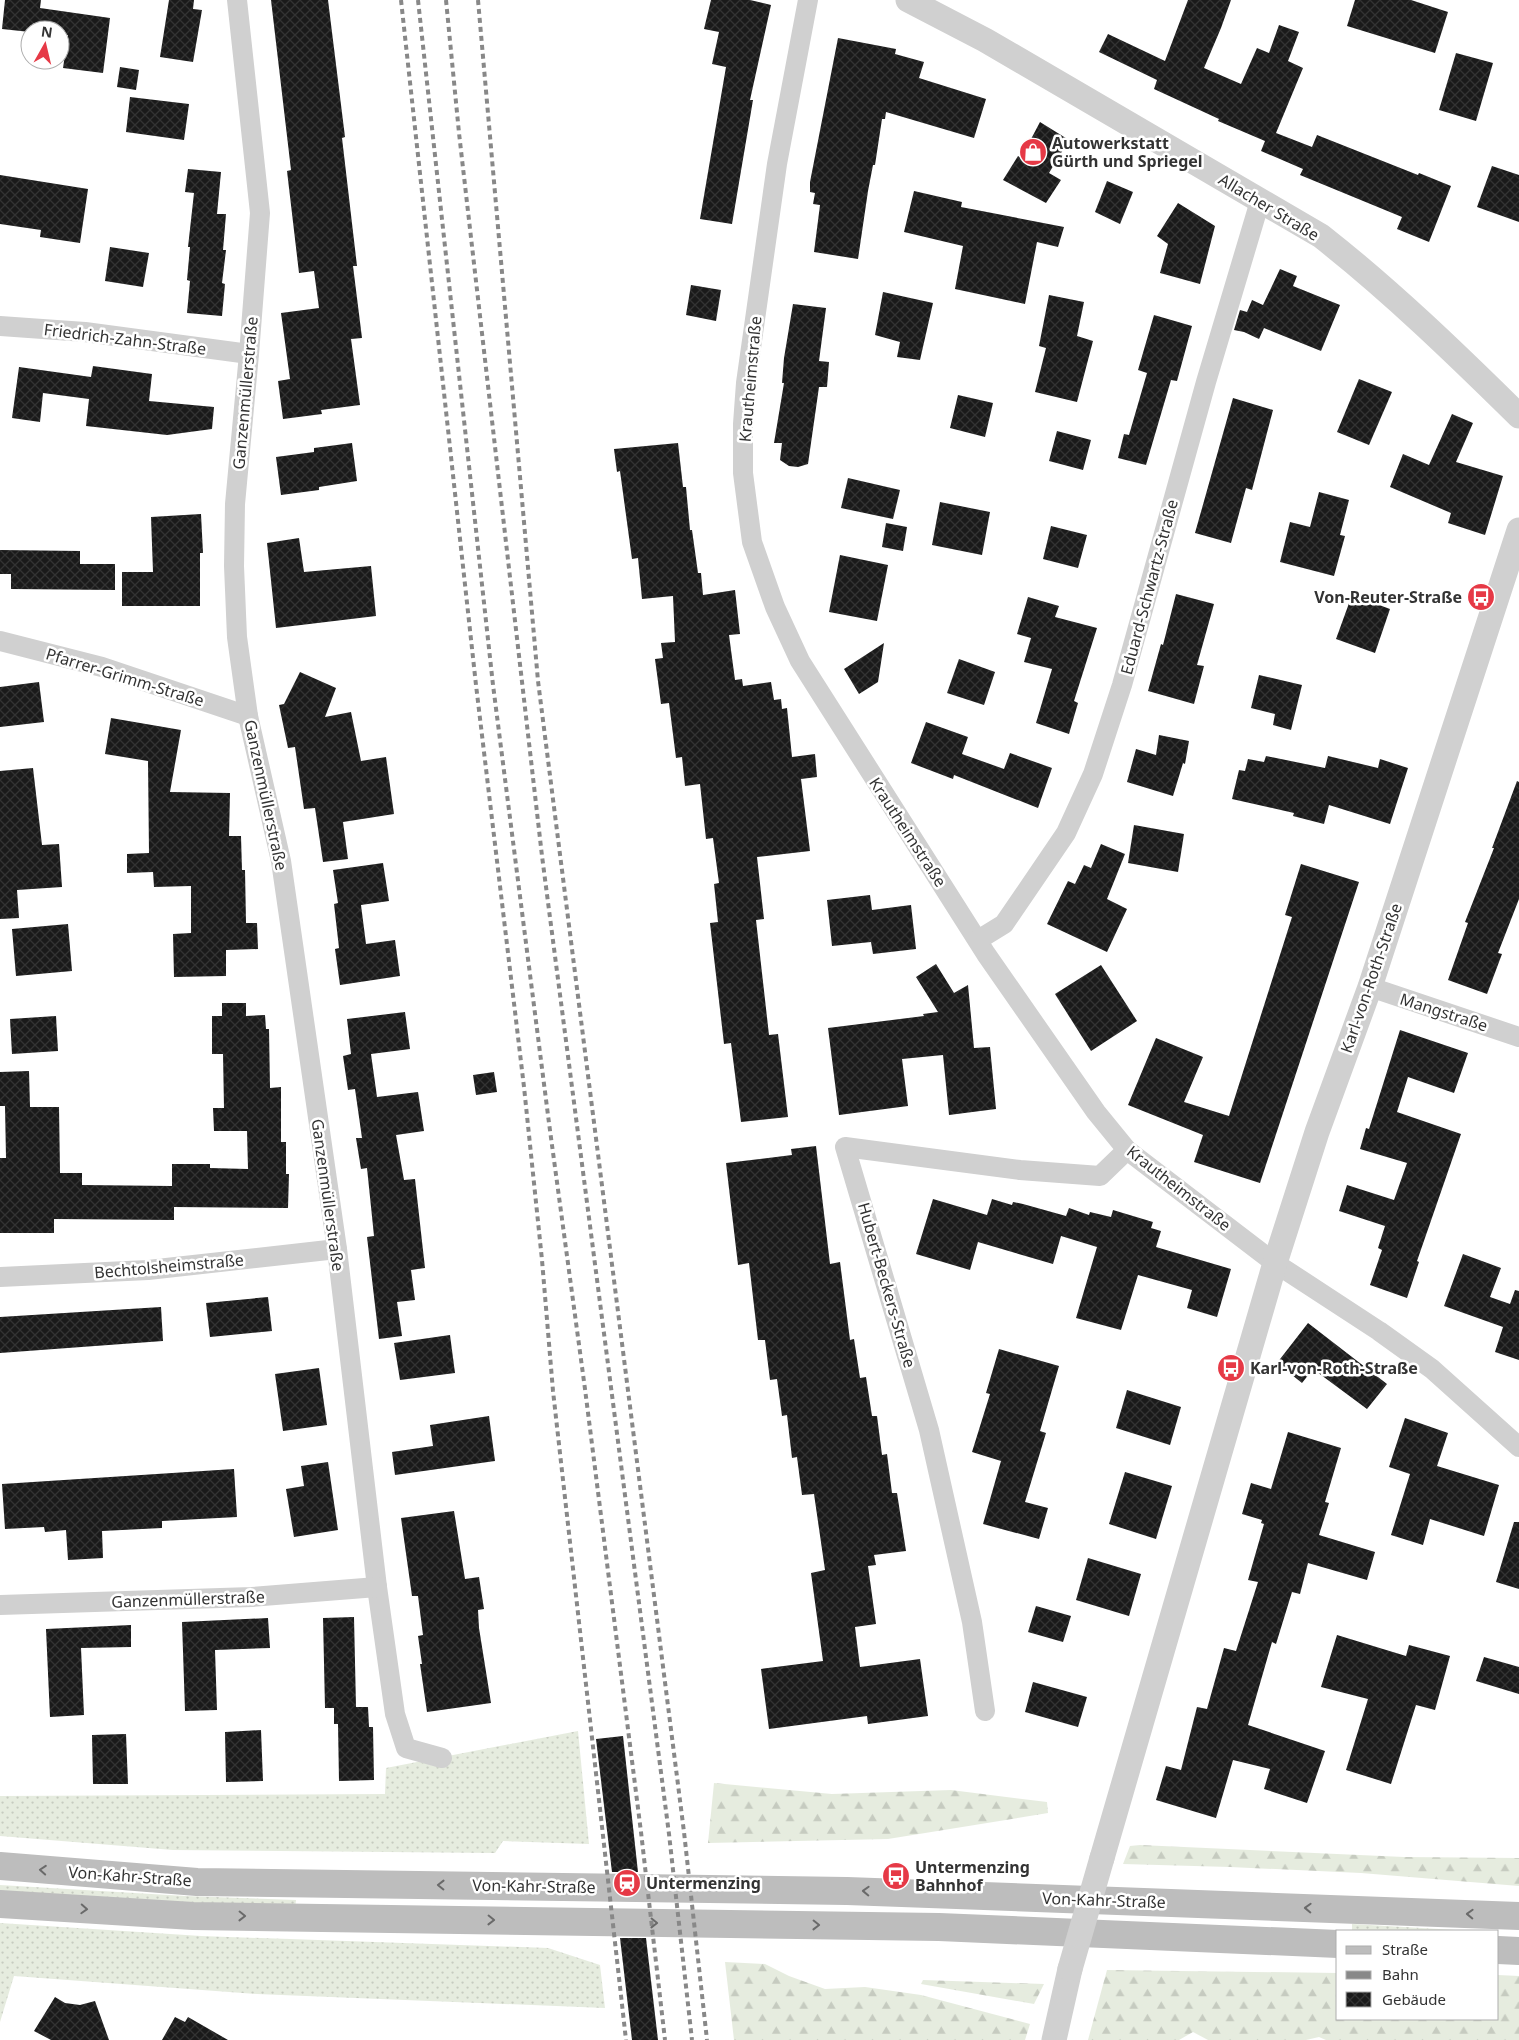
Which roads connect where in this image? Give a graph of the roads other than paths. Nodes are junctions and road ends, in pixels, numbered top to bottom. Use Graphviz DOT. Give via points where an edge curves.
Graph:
graph roads {
  1 [pos="237,0"];
  2 [pos="808,0"];
  3 [pos="908,0"];
  4 [pos="1260,201"];
  5 [pos="0,326"];
  6 [pos="249,354"];
  7 [pos="1519,416"];
  8 [pos="1519,530"];
  9 [pos="0,641"];
  10 [pos="248,716"];
  11 [pos="978,940"];
  12 [pos="1370,987"];
  13 [pos="1519,1037"];
  14 [pos="1127,1150"];
  15 [pos="337,1249"];
  16 [pos="1276,1263"];
  17 [pos="0,1277"];
  18 [pos="1519,1448"];
  19 [pos="376,1586"];
  20 [pos="0,1605"];
  21 [pos="985,1711"];
  22 [pos="442,1758"];
  23 [pos="0,1866"];
  24 [pos="0,1904"];
  25 [pos="1519,1916"];
  26 [pos="1336,1944"];
  27 [pos="1499,1950"];
  28 [pos="1519,1951"];
  29 [pos="1054,2040"];
  1 -- 6 [label="street, Ganzenmüllerstraße" via="260,213"];
  2 -- 11 [label="street, Krautheimstraße" via="777,164 746,383 743,473 752,542 775,607 800,661"];
  3 -- 4 [label="street, Allacher Straße" via="985,40"];
  4 -- 7 [label="street, Allacher Straße" via="1321,236 1358,266"];
  4 -- 11 [label="street, Eduard-Schwartz-Straße" via="1122,685 1093,774 1066,833 1004,924"];
  5 -- 6 [label="street, Friedrich-Zahn-Straße" via="84,332"];
  6 -- 10 [label="street, Ganzenmüllerstraße" via="235,504 234,566 237,637"];
  8 -- 12 [label="street, Karl-von-Roth-Straße"];
  9 -- 10 [label="street, Pfarrer-Grimm-Straße" via="102,667"];
  10 -- 15 [label="street, Ganzenmüllerstraße" via="281,860"];
  11 -- 14 [label="street, Krautheimstraße" via="1096,1112"];
  12 -- 13 [label="street, Mangstraße"];
  12 -- 16 [label="street, Karl-von-Roth-Straße" via="1317,1132"];
  14 -- 16 [label="street, Krautheimstraße"];
  14 -- 21 [label="street, Hubert-Beckers-Straße" via="1100,1176 1020,1170 845,1147 929,1430 972,1622"];
  15 -- 17 [label="street, Bechtolsheimstraße" via="148,1270"];
  15 -- 19 [label="street, Ganzenmüllerstraße"];
  16 -- 18 [label="street, Krautheimstraße" via="1432,1369"];
  16 -- 29 [label="street, Karl-von-Roth-Straße, bridge" via="1070,1969"];
  19 -- 20 [label="street, Ganzenmüllerstraße" via="252,1597"];
  19 -- 22 [label="street, Ganzenmüllerstraße" via="394,1714 406,1748"];
  25 -- 23 [label="main road, Von-Kahr-Straße, one-way" via="847,1891 196,1882"];
  24 -- 26 [label="main road, Von-Kahr-Straße, one-way" via="193,1916 939,1927"];
  27 -- 28 [label="main road"];
}
